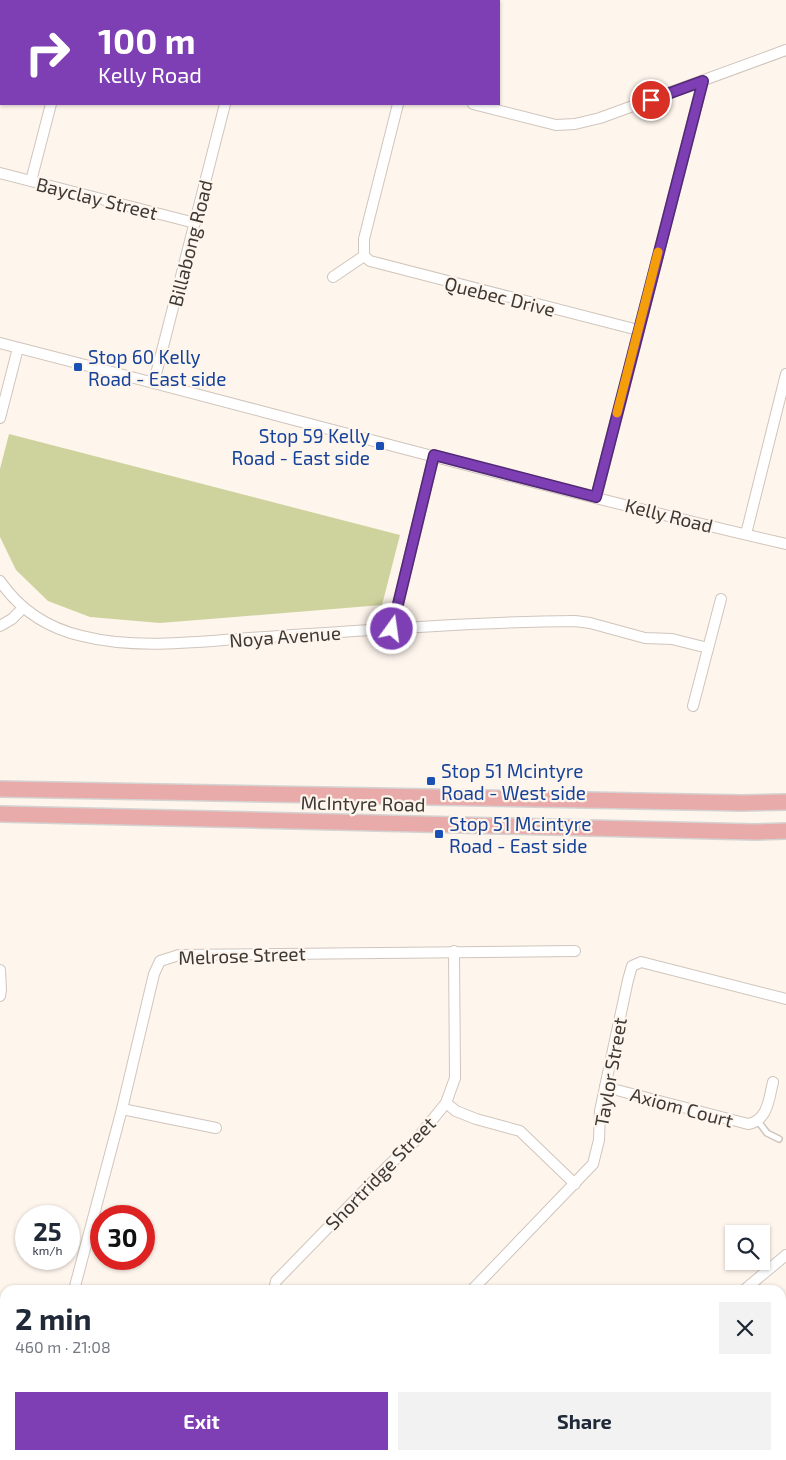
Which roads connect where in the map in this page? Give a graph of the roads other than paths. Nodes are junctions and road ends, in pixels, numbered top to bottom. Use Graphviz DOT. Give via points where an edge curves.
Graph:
graph roads {
  1 [pos="786,50"];
  2 [pos="703,81"];
  3 [pos="51,105"];
  4 [pos="225,105"];
  5 [pos="398,105"];
  6 [pos="477,105"];
  7 [pos="0,173"];
  8 [pos="31,182"];
  9 [pos="195,223"];
  10 [pos="364,256"];
  11 [pos="333,277"];
  12 [pos="638,330"];
  13 [pos="0,343"];
  14 [pos="18,348"];
  15 [pos="786,374"];
  16 [pos="154,382"];
  17 [pos="784,390"];
  18 [pos="0,418"];
  19 [pos="434,455"];
  20 [pos="596,497"];
  21 [pos="746,534"];
  22 [pos="786,544"];
  23 [pos="0,581"];
  24 [pos="720,599"];
  25 [pos="23,608"];
  26 [pos="0,626"];
  27 [pos="392,629"];
  28 [pos="708,648"];
  29 [pos="693,706"];
  30 [pos="0,789"];
  31 [pos="786,802"];
  32 [pos="742,803"];
  33 [pos="786,812"];
  34 [pos="0,814"];
  35 [pos="786,831"];
  36 [pos="755,832"];
  37 [pos="786,837"];
  38 [pos="454,951"];
  39 [pos="575,951"];
  40 [pos="0,970"];
  41 [pos="0,996"];
  42 [pos="786,999"];
  43 [pos="773,1082"];
  44 [pos="605,1087"];
  45 [pos="446,1103"];
  46 [pos="122,1109"];
  47 [pos="758,1121"];
  48 [pos="216,1128"];
  49 [pos="779,1139"];
  50 [pos="575,1184"];
  51 [pos="786,1255"];
  52 [pos="75,1285"];
  53 [pos="275,1285"];
  54 [pos="477,1285"];
  55 [pos="750,1285"];
  1 -- 2 [label="street"];
  2 -- 6 [label="street" via="600,118 566,125 550,124"];
  2 -- 12 [label="street"];
  3 -- 8 [label="street"];
  4 -- 9 [label="street, Billabong Road"];
  5 -- 10 [label="street" via="370,212"];
  7 -- 8 [label="street, Bayclay Street"];
  8 -- 9 [label="street, Bayclay Street"];
  9 -- 16 [label="street, Billabong Road"];
  10 -- 11 [label="street"];
  10 -- 12 [label="street, Quebec Drive" via="373,264"];
  12 -- 20 [label="street"];
  13 -- 14 [label="street, Kelly Road"];
  14 -- 16 [label="street, Kelly Road"];
  14 -- 18 [label="street"];
  15 -- 17 [label="street"];
  16 -- 19 [label="street, Kelly Road"];
  17 -- 21 [label="street"];
  19 -- 20 [label="street, Kelly Road"];
  19 -- 27 [label="street"];
  20 -- 21 [label="street, Kelly Road"];
  21 -- 22 [label="street, Kelly Road"];
  23 -- 25 [label="street, Noya Avenue"];
  24 -- 28 [label="street"];
  25 -- 26 [label="street"];
  25 -- 27 [label="street, Noya Avenue" via="72,634 137,643"];
  27 -- 28 [label="street, Noya Avenue" via="575,621 645,638 672,639"];
  28 -- 29 [label="street"];
  30 -- 32 [label="main road, McIntyre Road"];
  31 -- 32 [label="main road, McIntyre Road"];
  32 -- 33 [label="main road"];
  34 -- 36 [label="main road, McIntyre Road"];
  35 -- 36 [label="main road, McIntyre Road"];
  36 -- 37 [label="main road"];
  38 -- 39 [label="street, Melrose Street"];
  38 -- 45 [label="street, Shortridge Street" via="454,1078"];
  38 -- 46 [label="street, Melrose Street" via="179,955 160,961 154,974"];
  40 -- 41 [label="street"];
  42 -- 44 [label="street, Taylor Street" via="641,962 632,966"];
  43 -- 47 [label="street, Axiom Court" via="765,1111"];
  44 -- 47 [label="street, Axiom Court" via="741,1123"];
  44 -- 50 [label="street, Taylor Street" via="593,1164"];
  45 -- 50 [label="street" via="476,1119 520,1131"];
  45 -- 53 [label="street, Shortridge Street" via="414,1142"];
  46 -- 48 [label="street"];
  46 -- 52 [label="street, Melrose Street"];
  47 -- 49 [label="lane, Axiom Court" via="767,1133"];
  50 -- 54 [label="street, Taylor Street"];
  51 -- 55 [label="street"];
}
